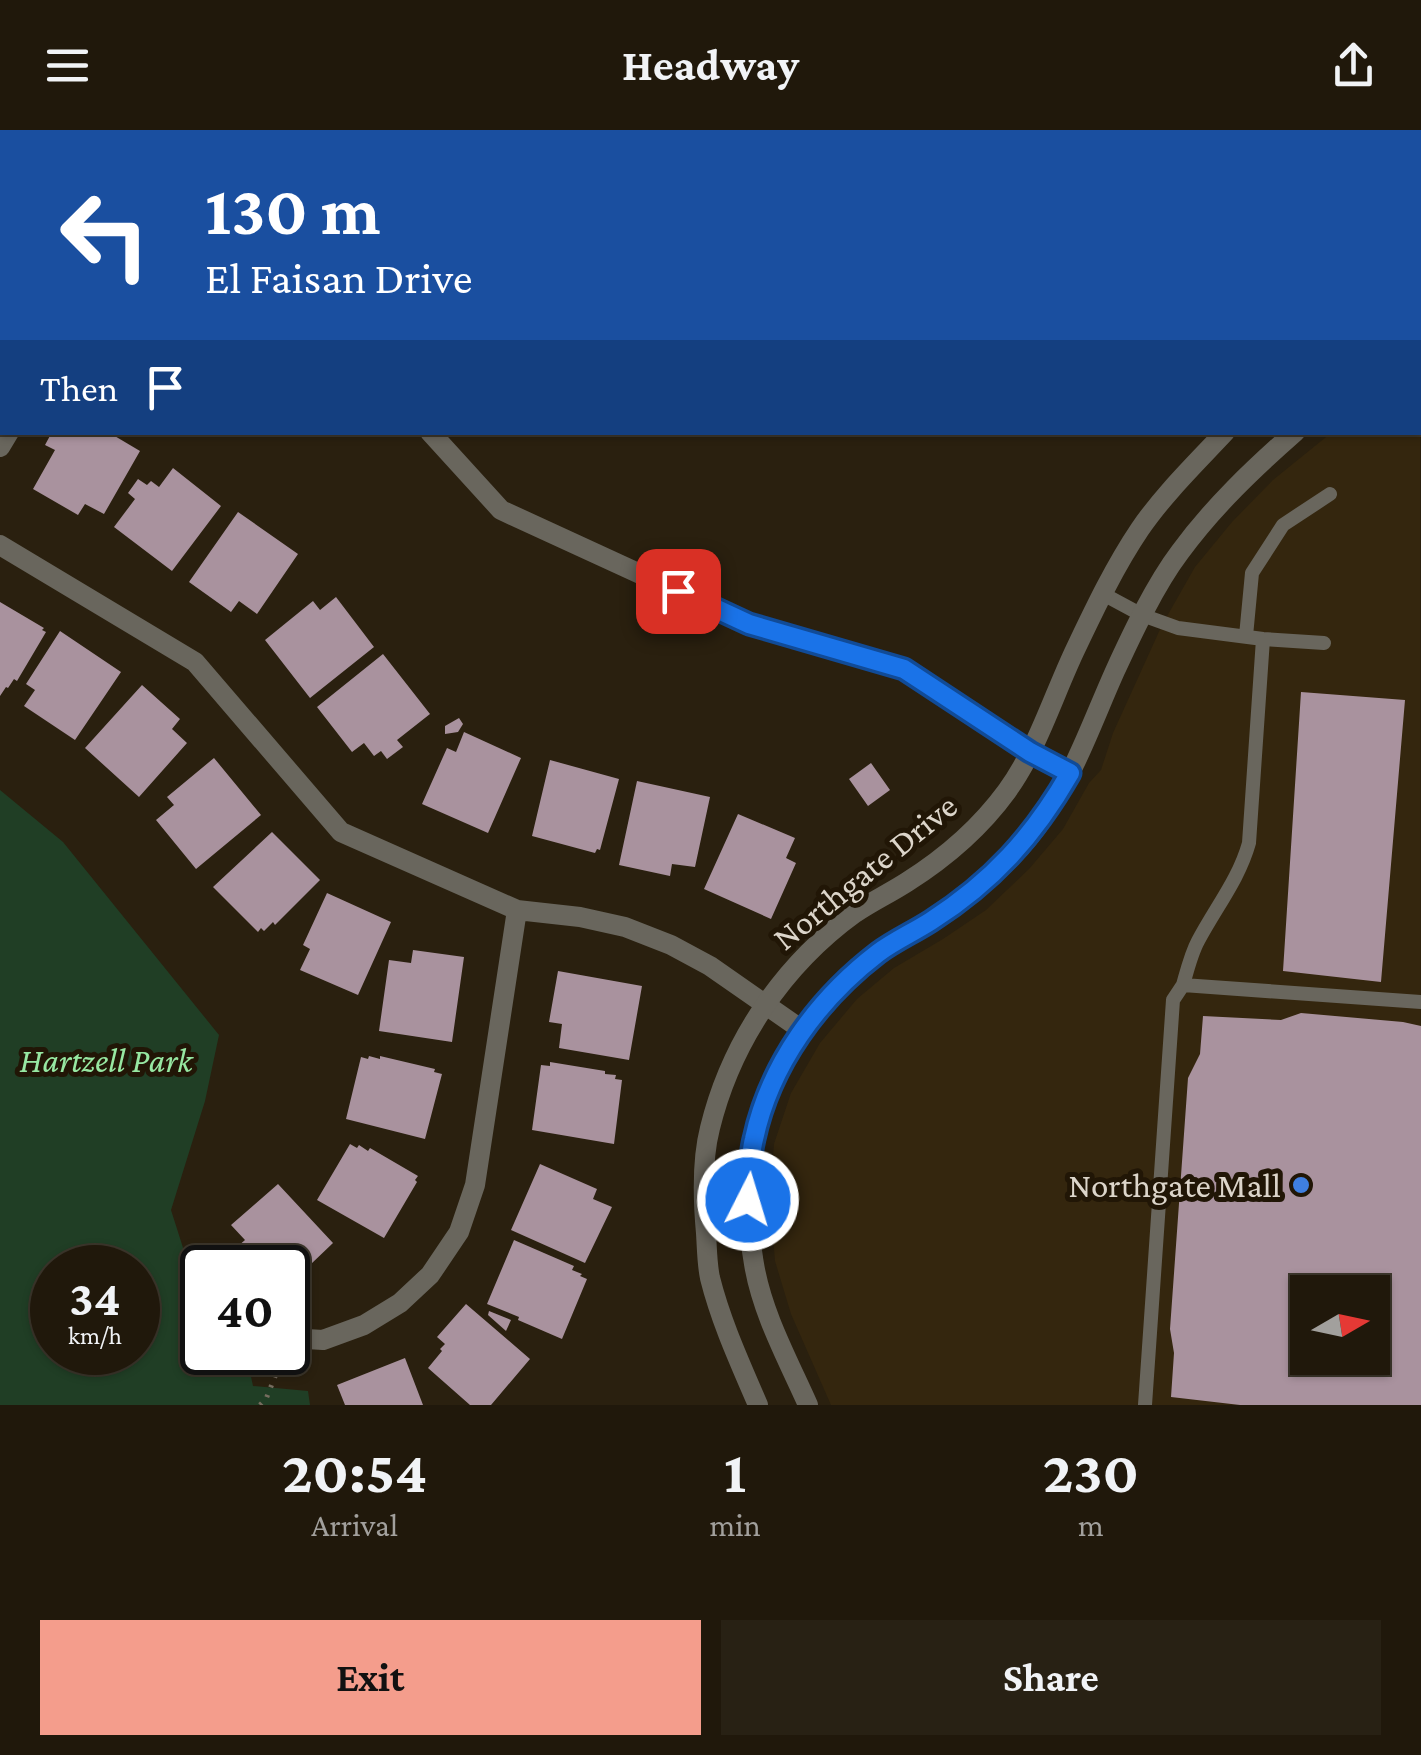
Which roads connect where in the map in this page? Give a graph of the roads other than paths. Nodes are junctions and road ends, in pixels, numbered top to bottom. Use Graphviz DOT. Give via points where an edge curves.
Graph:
graph roads {
  1 [pos="433,435"];
  2 [pos="1222,435"];
  3 [pos="1292,435"];
  4 [pos="1330,494"];
  5 [pos="0,545"];
  6 [pos="1102,594"];
  7 [pos="1142,615"];
  8 [pos="1246,636"];
  9 [pos="1263,639"];
  10 [pos="1324,644"];
  11 [pos="1030,752"];
  12 [pos="1070,773"];
  13 [pos="517,910"];
  14 [pos="1183,985"];
  15 [pos="1421,1002"];
  16 [pos="764,1004"];
  17 [pos="802,1030"];
  18 [pos="310,1342"];
  19 [pos="758,1405"];
  20 [pos="808,1405"];
  21 [pos="1145,1405"];
  1 -- 11 [label="street" via="500,510 749,624 904,669"];
  2 -- 6 [label="street, Northgate Drive" via="1140,529"];
  3 -- 7 [label="street, Northgate Drive" via="1216,508 1177,555"];
  4 -- 8 [label="lane" via="1283,525 1252,573"];
  5 -- 13 [label="street" via="195,662 341,832"];
  6 -- 7 [label="lane"];
  6 -- 11 [label="street, Northgate Drive"];
  7 -- 8 [label="lane" via="1178,628"];
  7 -- 12 [label="street, Northgate Drive"];
  8 -- 9 [label="lane"];
  9 -- 10 [label="lane"];
  9 -- 14 [label="lane" via="1249,842"];
  11 -- 12 [label="street"];
  11 -- 16 [label="street, Northgate Drive" via="980,823 944,857 825,938"];
  12 -- 17 [label="street, Northgate Drive" via="1013,854 972,893 840,984"];
  13 -- 16 [label="street" via="626,927 671,944"];
  13 -- 18 [label="street" via="475,1185 459,1232 400,1303 364,1325"];
  14 -- 15 [label="lane"];
  14 -- 21 [label="lane" via="1173,1000"];
  16 -- 17 [label="street"];
  16 -- 19 [label="street, Northgate Drive" via="730,1066 714,1114 703,1199 709,1274"];
  17 -- 20 [label="street, Northgate Drive" via="771,1084 753,1140 748,1200 754,1266"];
}
